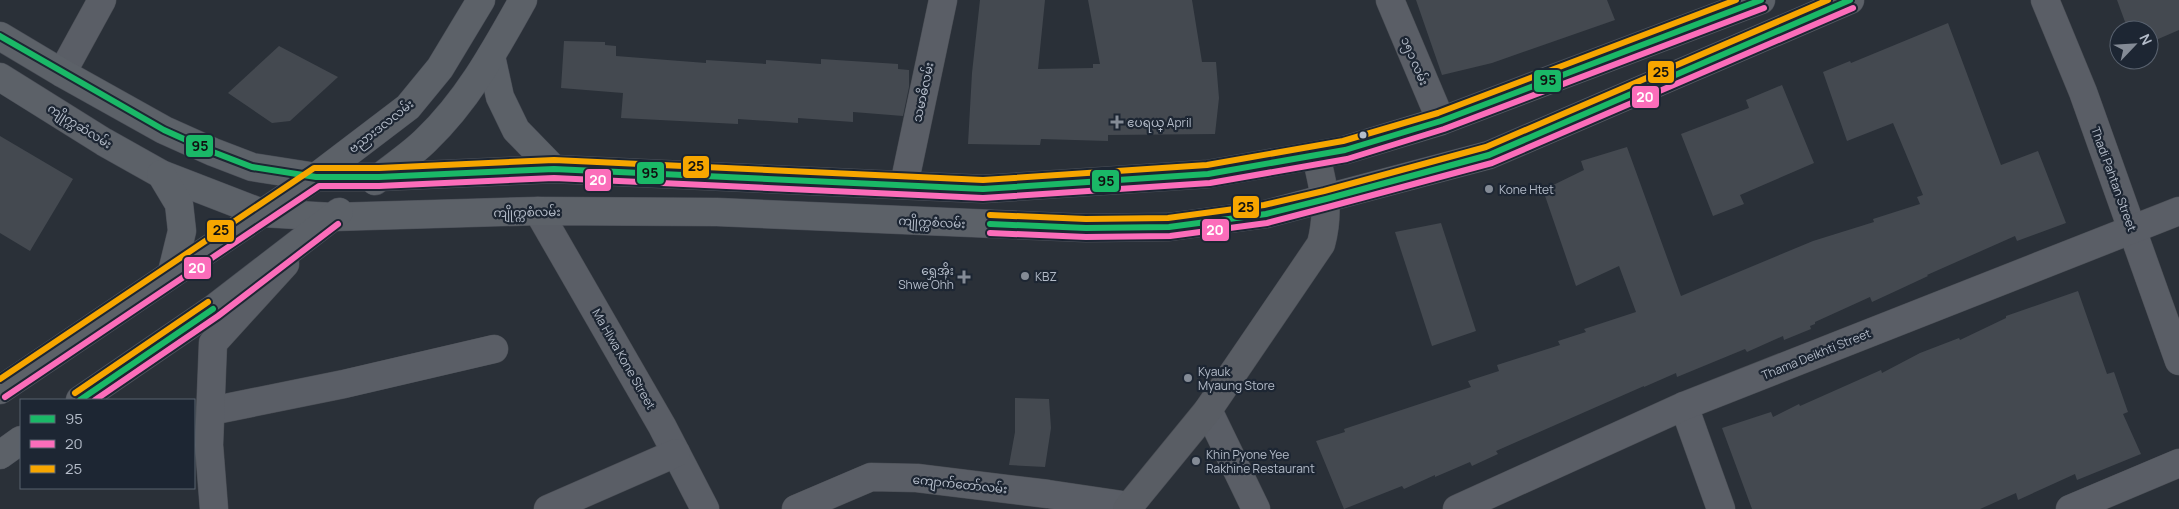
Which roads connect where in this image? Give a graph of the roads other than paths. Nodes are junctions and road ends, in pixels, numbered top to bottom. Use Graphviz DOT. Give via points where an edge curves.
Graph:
graph roads {
  1 [pos="102,0"];
  2 [pos="481,0"];
  3 [pos="523,0"];
  4 [pos="942,0"];
  5 [pos="1390,0"];
  6 [pos="1761,0"];
  7 [pos="1850,0"];
  8 [pos="2045,0"];
  9 [pos="0,36"];
  10 [pos="491,56"];
  11 [pos="62,73"];
  12 [pos="0,77"];
  13 [pos="1441,121"];
  14 [pos="1316,156"];
  15 [pos="554,169"];
  16 [pos="161,174"];
  17 [pos="316,177"];
  18 [pos="379,178"];
  19 [pos="904,185"];
  20 [pos="1326,199"];
  21 [pos="538,211"];
  22 [pos="2179,211"];
  23 [pos="262,213"];
  24 [pos="333,217"];
  25 [pos="2132,228"];
  26 [pos="172,272"];
  27 [pos="494,349"];
  28 [pos="2179,361"];
  29 [pos="0,390"];
  30 [pos="81,399"];
  31 [pos="1684,406"];
  32 [pos="1208,410"];
  33 [pos="212,411"];
  34 [pos="20,441"];
  35 [pos="676,453"];
  36 [pos="0,455"];
  37 [pos="2179,463"];
  38 [pos="1128,508"];
  39 [pos="214,509"];
  40 [pos="548,509"];
  41 [pos="705,509"];
  42 [pos="796,509"];
  43 [pos="1256,509"];
  44 [pos="1457,509"];
  45 [pos="1722,509"];
  46 [pos="2070,509"];
  1 -- 11 [label="street"];
  2 -- 17 [label="main road, ဗညားဒလလမ်း" via="440,68 408,107"];
  3 -- 10 [label="main road"];
  4 -- 19 [label="street, သမာဓိလမ်း"];
  5 -- 13 [label="street, ၁၅၁ လမ်း"];
  6 -- 13 [label="main road"];
  7 -- 20 [label="main road, ကျိုက္ကစံလမ်း" via="1489,155"];
  8 -- 25 [label="street, Thadi Pahtan Street" via="2083,92"];
  9 -- 11 [label="main road"];
  10 -- 15 [label="main road" via="500,98 516,130"];
  10 -- 18 [label="main road" via="462,100 426,140"];
  11 -- 17 [label="main road" via="164,130 213,152 252,167"];
  12 -- 16 [label="main road, ကျိုက္ကဆံလမ်း"];
  13 -- 14 [label="main road"];
  14 -- 19 [label="main road" via="1208,174 983,189"];
  14 -- 20 [label="street"];
  15 -- 18 [label="main road"];
  15 -- 19 [label="main road"];
  16 -- 23 [label="main road, ကျိုက္ကစံလမ်း"];
  16 -- 26 [label="main road" via="179,204 182,230"];
  17 -- 18 [label="main road"];
  17 -- 23 [label="main road, ဗညားဒလလမ်း"];
  18 -- 24 [label="main road"];
  20 -- 21 [label="main road, ကျိုက္ကစံလမ်း" via="1266,214 1169,227 1086,228 717,212"];
  20 -- 32 [label="street" via="1326,225 1321,244"];
  21 -- 24 [label="main road, ကျိုက္ကစံလမ်း"];
  21 -- 35 [label="street, Ma Hlwa Kone Street"];
  22 -- 25 [label="street, Thama Deikhti Street"];
  23 -- 24 [label="main road, ကျိုက္ကစံလမ်း"];
  23 -- 26 [label="main road, ဗညားဒလလမ်း"];
  24 -- 30 [label="main road" via="213,309"];
  24 -- 33 [label="street" via="276,273 213,343"];
  25 -- 28 [label="street, Thadi Pahtan Street"];
  25 -- 31 [label="street, Thama Deikhti Street"];
  26 -- 29 [label="main road, ဗညားဒလလမ်း"];
  27 -- 33 [label="street"];
  31 -- 44 [label="street, Thama Deikhti Street"];
  31 -- 45 [label="street"];
  32 -- 38 [label="street"];
  32 -- 43 [label="street"];
  33 -- 39 [label="street" via="209,445"];
  34 -- 36 [label="main road"];
  35 -- 40 [label="street"];
  35 -- 41 [label="street, Ma Hlwa Kone Street"];
  37 -- 46 [label="street"];
  38 -- 42 [label="street, ကျောက်တော်လမ်း" via="1048,494 917,478 871,477"];
}
